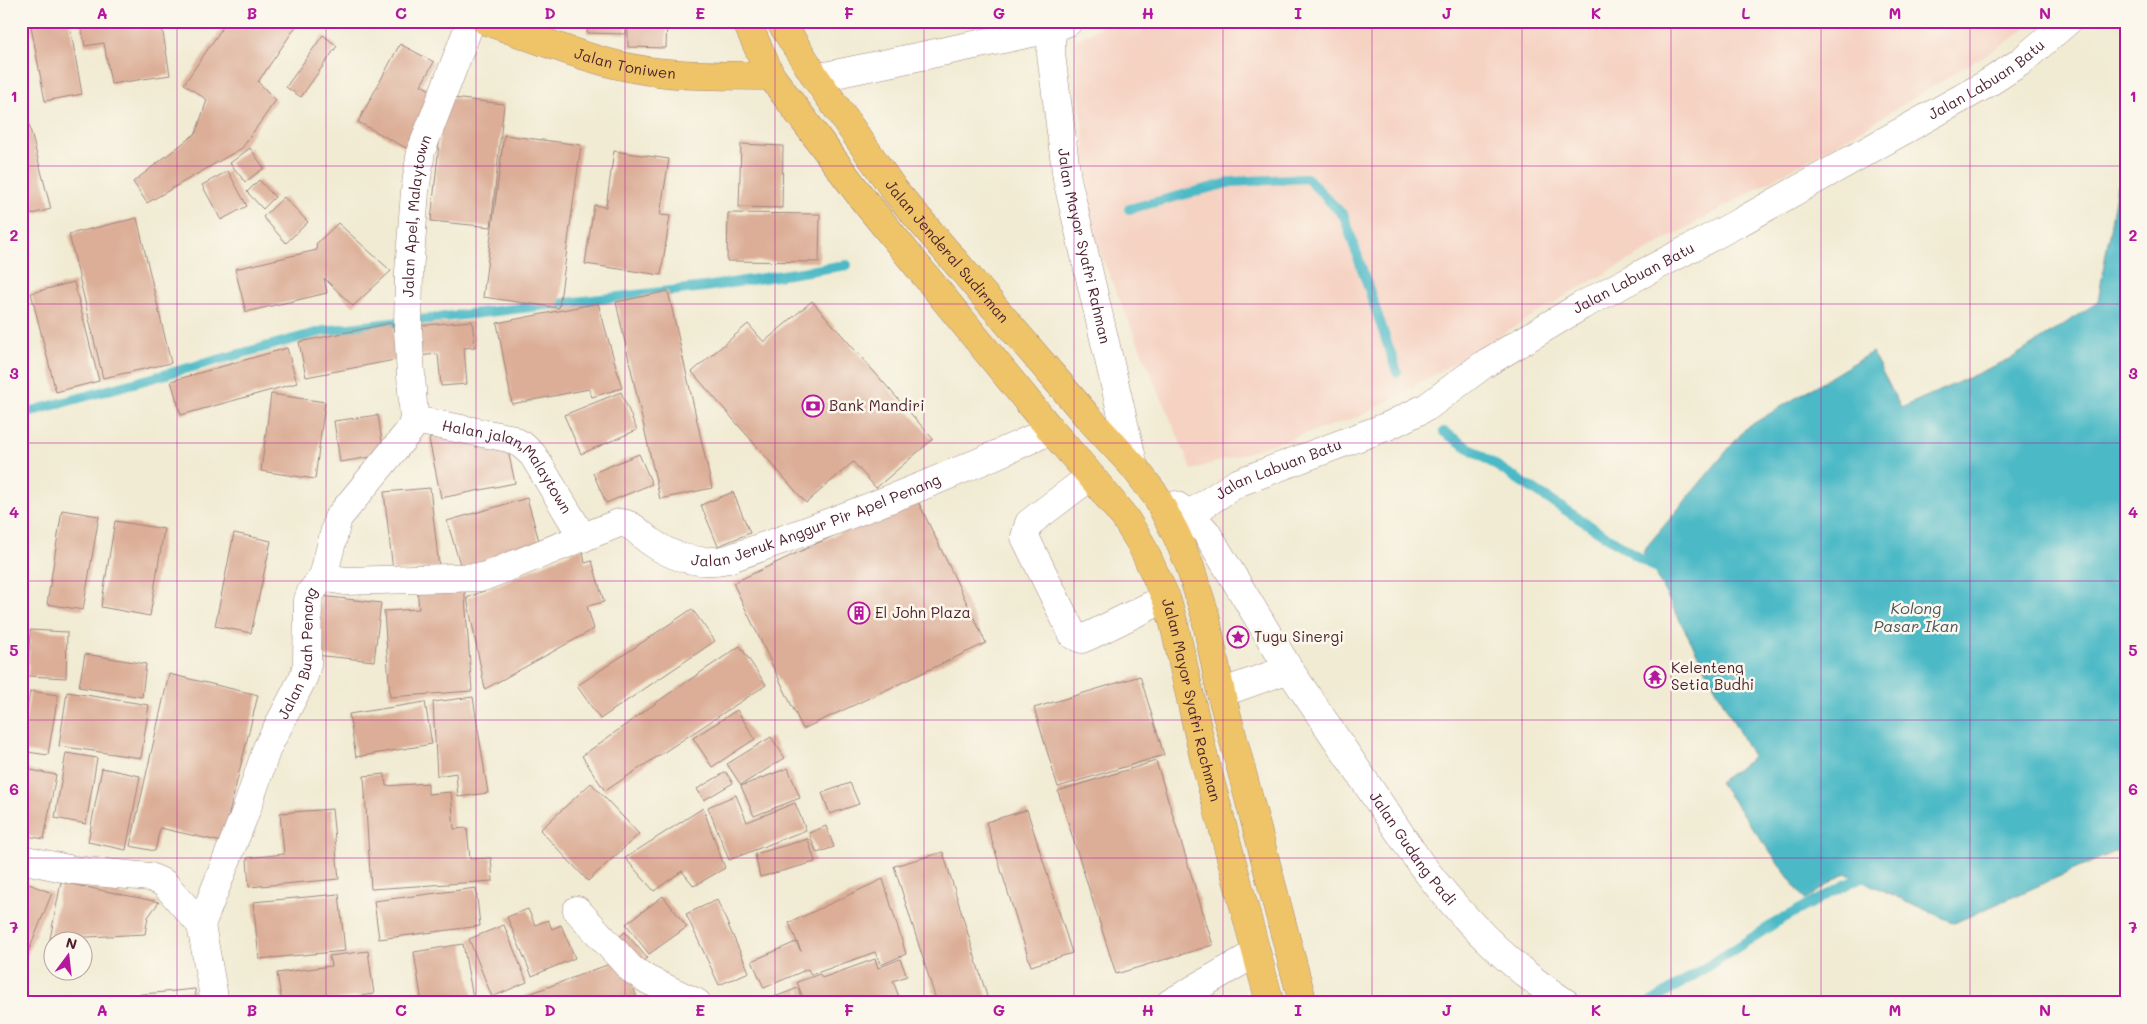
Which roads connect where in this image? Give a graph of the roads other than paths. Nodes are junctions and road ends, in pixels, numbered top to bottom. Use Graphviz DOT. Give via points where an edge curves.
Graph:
graph roads {
  1 [pos="471,21"];
  2 [pos="486,21"];
  3 [pos="746,21"];
  4 [pos="780,21"];
  5 [pos="2068,21"];
  6 [pos="1057,24"];
  7 [pos="771,76"];
  8 [pos="816,78"];
  9 [pos="414,420"];
  10 [pos="1051,430"];
  11 [pos="1134,468"];
  12 [pos="1091,476"];
  13 [pos="1156,496"];
  14 [pos="1190,514"];
  15 [pos="583,538"];
  16 [pos="323,577"];
  17 [pos="1166,598"];
  18 [pos="1289,669"];
  19 [pos="1221,693"];
  20 [pos="21,859"];
  21 [pos="578,910"];
  22 [pos="200,925"];
  23 [pos="1256,952"];
  24 [pos="215,1003"];
  25 [pos="697,1003"];
  26 [pos="1170,1003"];
  27 [pos="1270,1003"];
  28 [pos="1304,1003"];
  29 [pos="1566,1003"];
  1 -- 9 [label="street, Jalan Apel, Malaytown" via="421,151 415,192 408,299"];
  2 -- 7 [label="main road, Jalan Toniwen" via="609,62 648,71"];
  3 -- 7 [label="main road"];
  4 -- 8 [label="main road, Jalan Jenderal Sudirman"];
  5 -- 14 [label="street, Jalan Labuan Batu" via="2019,63 1985,85 1740,222 1581,306 1483,365 1427,407 1388,426 1236,483"];
  6 -- 8 [label="street"];
  6 -- 11 [label="street, Jalan Mayor Syafri Rahman" via="1051,54 1067,179"];
  7 -- 10 [label="main road" via="862,198"];
  8 -- 11 [label="main road, Jalan Jenderal Sudirman" via="895,191"];
  9 -- 15 [label="street, Halan jalan,Malaytown" via="510,438 522,445 533,456"];
  9 -- 16 [label="street" via="410,430 338,518"];
  10 -- 12 [label="main road, Jalan Mayor Syafri Rachman"];
  10 -- 15 [label="street, Jalan Jeruk Anggur Pir Apel Penang" via="869,509 728,559 696,562 684,558 652,542 628,524 618,523"];
  11 -- 13 [label="main road, Jalan Mayor Syafri Rachman"];
  12 -- 17 [label="main road, Jalan Mayor Syafri Rachman" via="1125,518 1141,544"];
  12 -- 17 [label="street" via="1028,523 1025,532 1073,635 1082,639"];
  13 -- 14 [label="street"];
  13 -- 19 [label="main road, Jalan Mayor Syafri Rachman" via="1176,534 1205,614"];
  14 -- 18 [label="street, Jalan Gudang Padi" via="1206,532"];
  15 -- 16 [label="street, Jalan Buah Penang" via="483,577 345,581"];
  16 -- 22 [label="street, Jalan Buah Penang" via="310,592 308,600 304,676 267,748 248,808"];
  17 -- 23 [label="main road, Jalan Mayor Syafri Rachman" via="1203,754"];
  18 -- 19 [label="street"];
  18 -- 29 [label="street, Jalan Gudang Padi" via="1420,863 1454,906 1508,958"];
  19 -- 28 [label="main road, Jalan Mayor Syafri Rachman"];
  20 -- 22 [label="street" via="73,870 158,879"];
  21 -- 25 [label="street" via="631,969"];
  22 -- 24 [label="street"];
  23 -- 26 [label="street"];
  23 -- 27 [label="main road, Jalan Mayor Syafri Rachman"];
}
